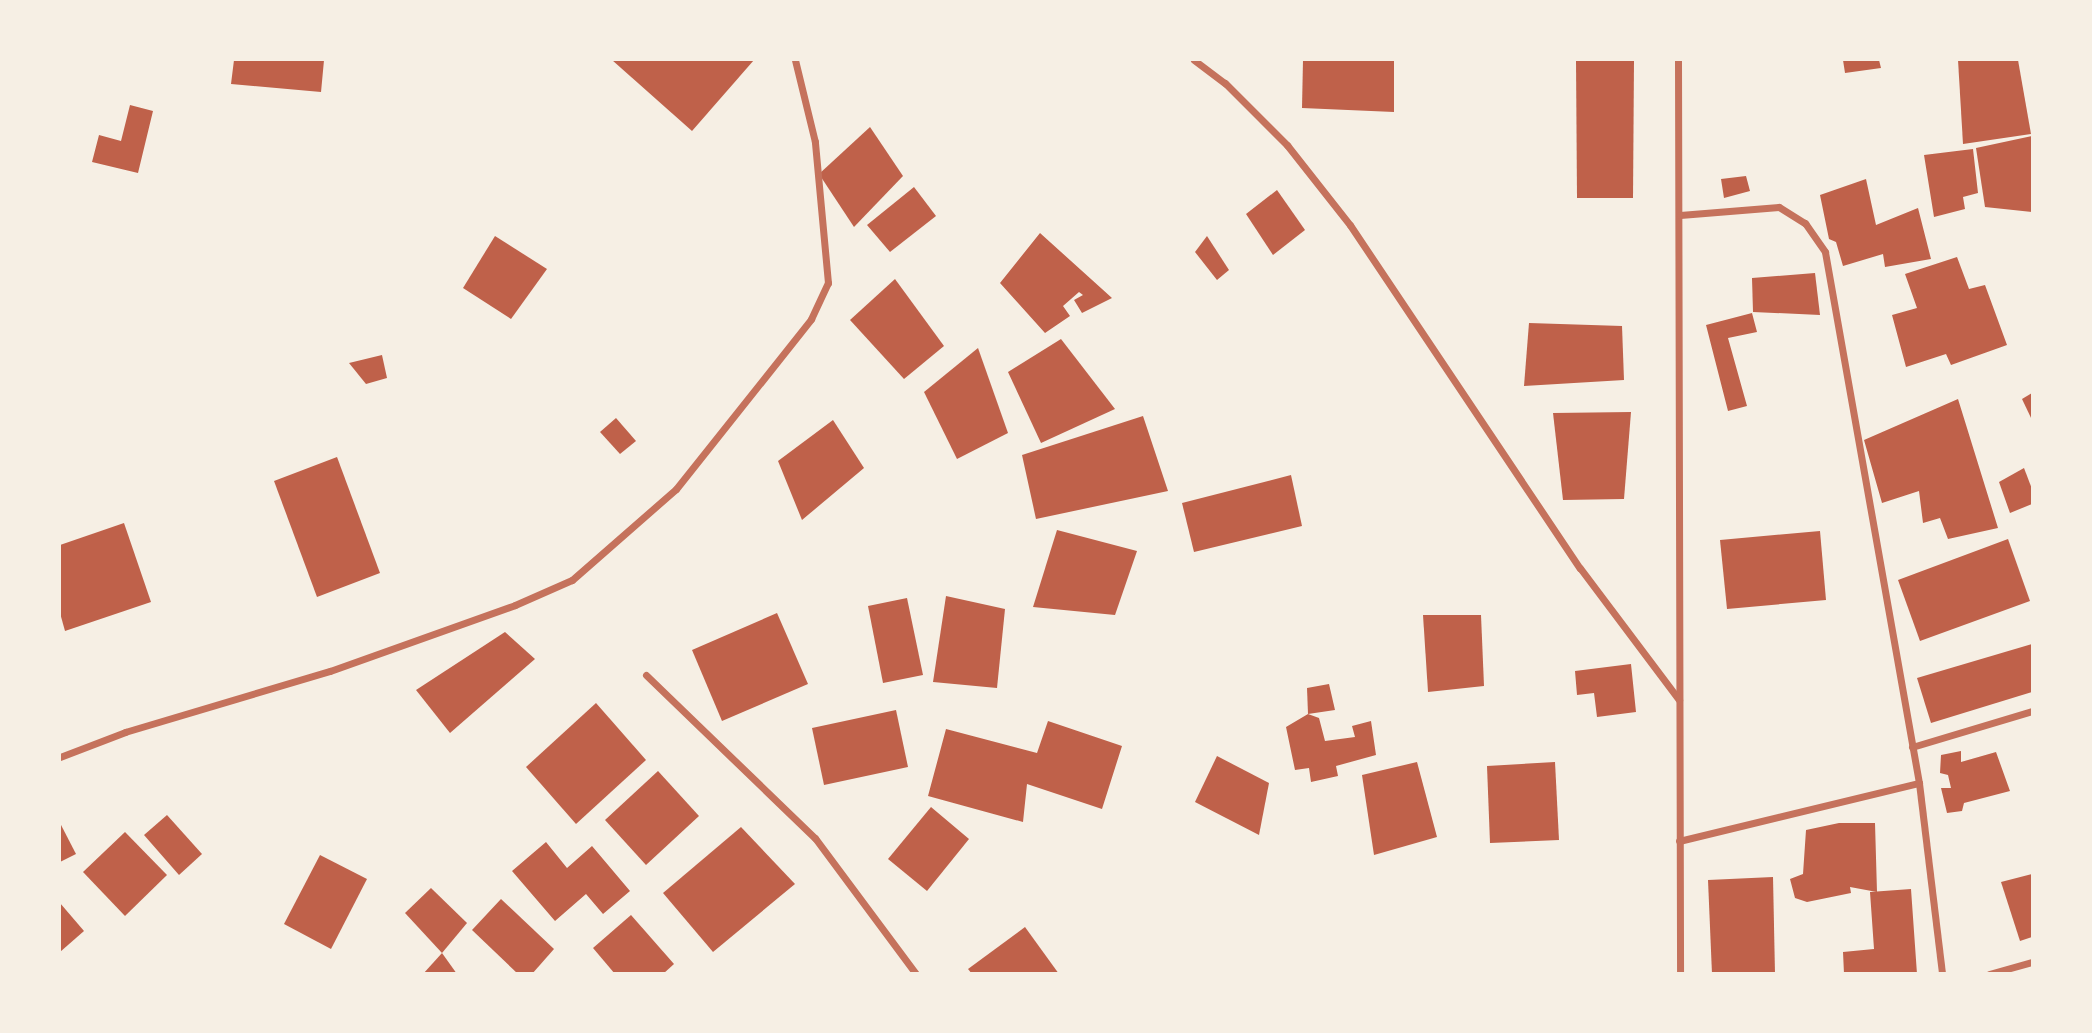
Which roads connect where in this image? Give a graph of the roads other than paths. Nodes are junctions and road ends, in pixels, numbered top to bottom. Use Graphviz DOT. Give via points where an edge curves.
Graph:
graph roads {
  1 [pos="795,60"];
  2 [pos="1194,60"];
  3 [pos="1678,60"];
  4 [pos="1679,215"];
  5 [pos="646,675"];
  6 [pos="1679,700"];
  7 [pos="2032,712"];
  8 [pos="1912,747"];
  9 [pos="60,757"];
  10 [pos="1919,783"];
  11 [pos="1679,841"];
  12 [pos="2032,962"];
  13 [pos="916,974"];
  14 [pos="1680,974"];
  15 [pos="1942,974"];
  16 [pos="1989,974"];
  1 -- 9 [label="street" via="815,142 828,283 811,318 676,489 572,580 515,605 330,671 125,732"];
  2 -- 6 [label="street" via="1225,83 1287,145 1350,225 1580,568"];
  3 -- 4 [label="street"];
  4 -- 6 [label="street"];
  4 -- 8 [label="street" via="1779,207 1805,223 1825,252"];
  5 -- 13 [label="street" via="815,838"];
  6 -- 11 [label="street"];
  7 -- 8 [label="street"];
  8 -- 10 [label="street"];
  10 -- 11 [label="street"];
  10 -- 15 [label="street"];
  11 -- 14 [label="street"];
  12 -- 16 [label="street"];
}
